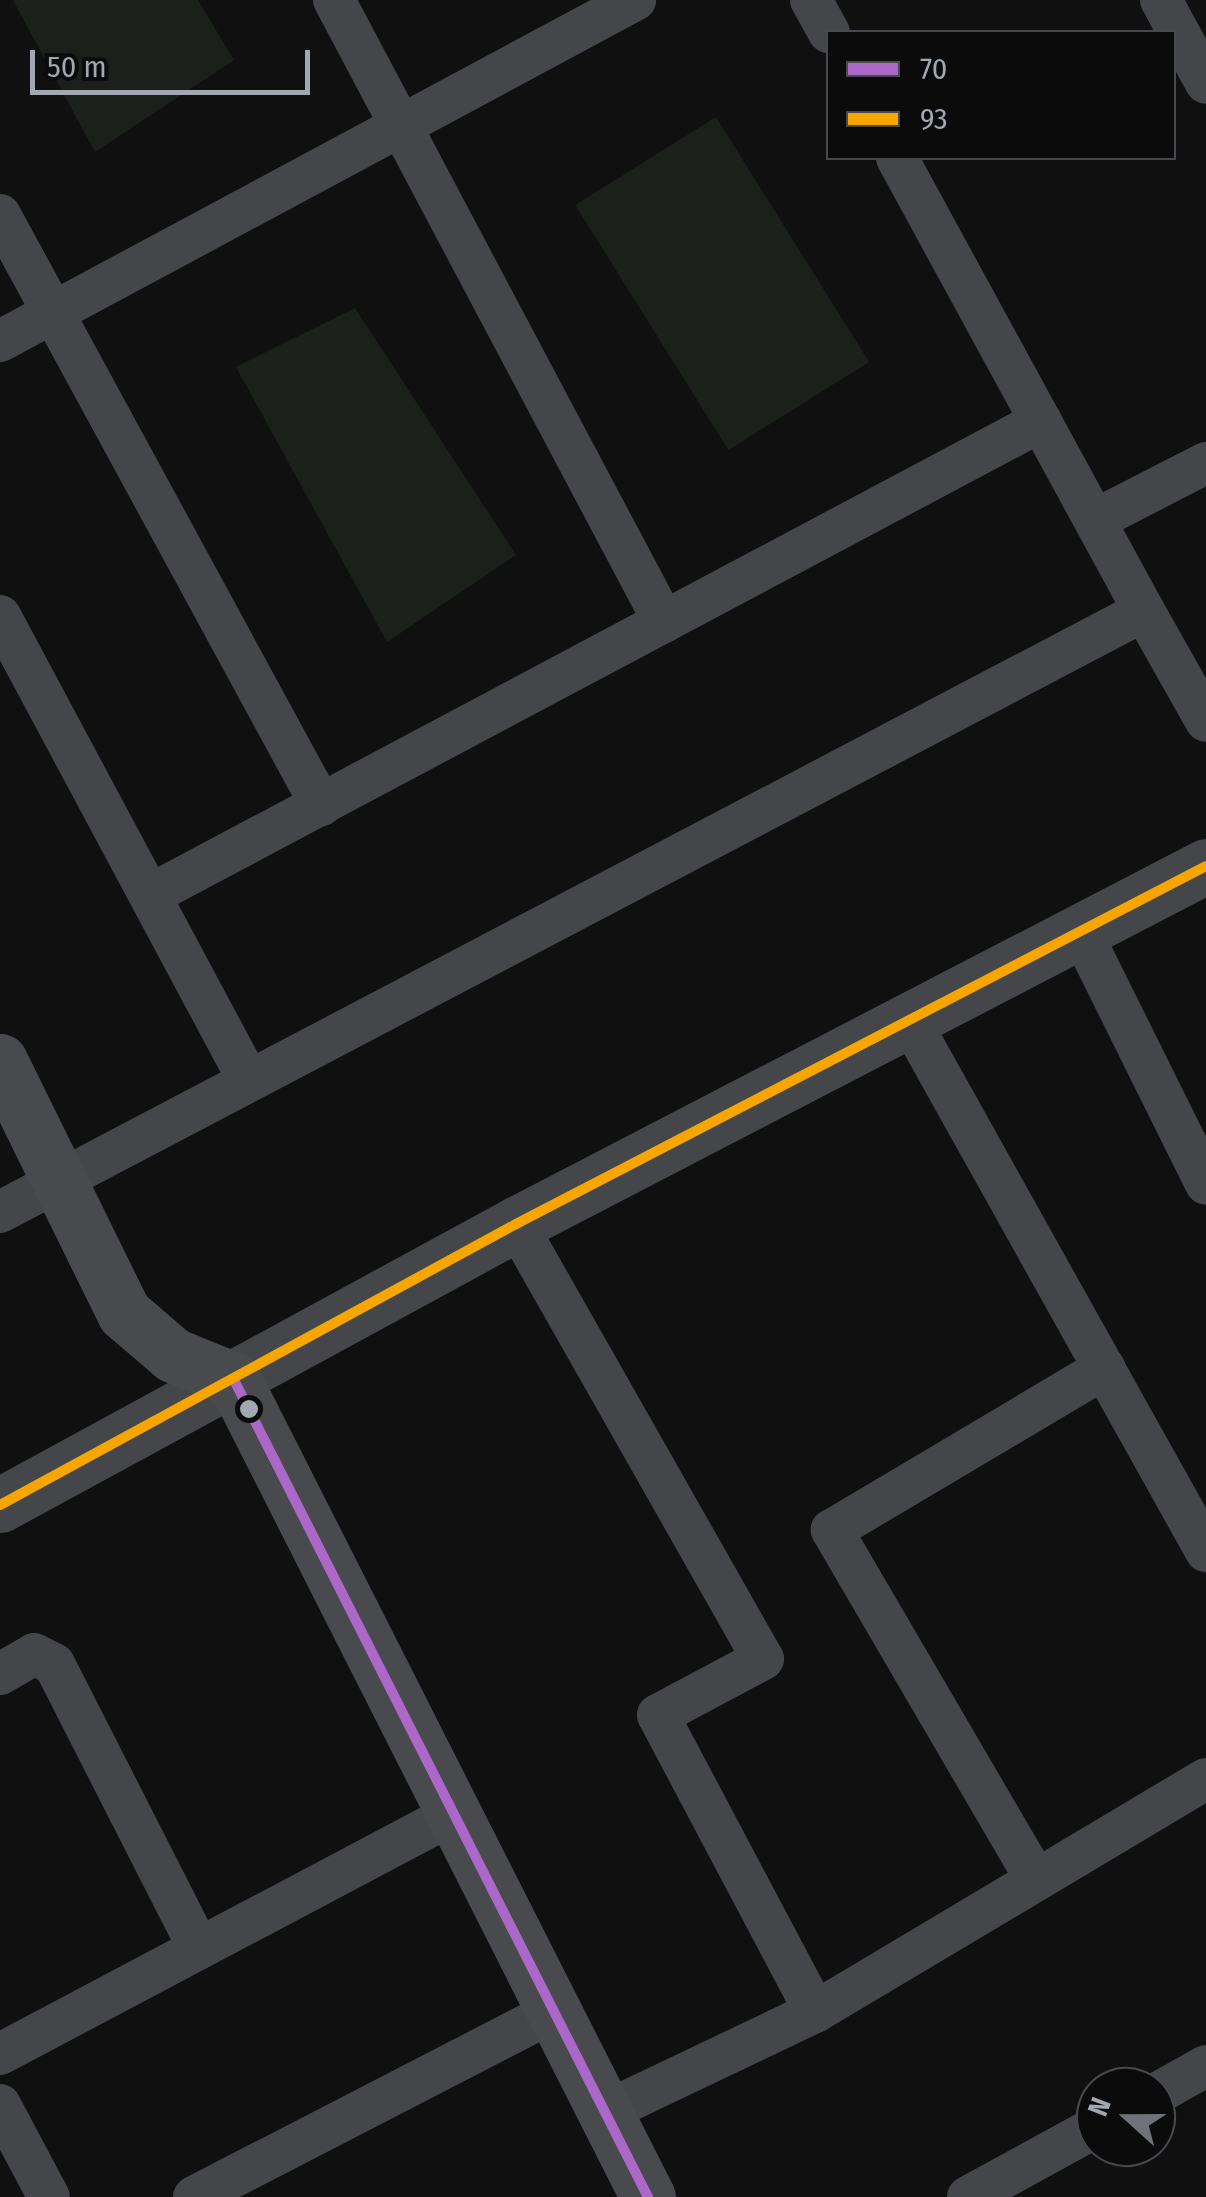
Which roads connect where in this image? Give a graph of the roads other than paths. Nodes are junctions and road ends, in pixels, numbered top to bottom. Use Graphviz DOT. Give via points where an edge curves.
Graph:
graph roads {
  1 [pos="334,0"];
  2 [pos="634,0"];
  3 [pos="811,0"];
  4 [pos="1162,0"];
  5 [pos="828,30"];
  6 [pos="1206,83"];
  7 [pos="402,126"];
  8 [pos="898,160"];
  9 [pos="0,214"];
  10 [pos="54,315"];
  11 [pos="0,342"];
  12 [pos="1041,421"];
  13 [pos="1206,463"];
  14 [pos="1095,520"];
  15 [pos="1144,611"];
  16 [pos="0,616"];
  17 [pos="664,622"];
  18 [pos="1206,721"];
  19 [pos="320,804"];
  20 [pos="1206,866"];
  21 [pos="150,895"];
  22 [pos="1081,932"];
  23 [pos="911,1024"];
  24 [pos="0,1061"];
  25 [pos="250,1081"];
  26 [pos="1191,1118"];
  27 [pos="64,1179"];
  28 [pos="1206,1184"];
  29 [pos="0,1212"];
  30 [pos="516,1224"];
  31 [pos="1105,1368"];
  32 [pos="234,1380"];
  33 [pos="0,1505"];
  34 [pos="1206,1551"];
  35 [pos="0,1674"];
  36 [pos="1206,1778"];
  37 [pos="451,1815"];
  38 [pos="1034,1876"];
  39 [pos="198,1948"];
  40 [pos="553,2012"];
  41 [pos="815,2012"];
  42 [pos="0,2054"];
  43 [pos="1206,2066"];
  44 [pos="1176,2083"];
  45 [pos="0,2105"];
  46 [pos="604,2112"];
  47 [pos="1076,2137"];
  48 [pos="49,2197"];
  49 [pos="194,2197"];
  50 [pos="648,2197"];
  51 [pos="968,2197"];
  1 -- 7 [label="street"];
  2 -- 7 [label="street"];
  3 -- 5 [label="street"];
  4 -- 6 [label="street"];
  7 -- 10 [label="street"];
  7 -- 17 [label="street"];
  8 -- 12 [label="street"];
  9 -- 10 [label="street"];
  10 -- 11 [label="street"];
  10 -- 19 [label="street"];
  12 -- 14 [label="street"];
  12 -- 17 [label="street"];
  13 -- 14 [label="street"];
  14 -- 15 [label="street"];
  15 -- 18 [label="street"];
  15 -- 25 [label="street"];
  16 -- 21 [label="street"];
  17 -- 19 [label="street"];
  19 -- 21 [label="street"];
  20 -- 22 [label="street"];
  21 -- 25 [label="street"];
  22 -- 23 [label="street"];
  22 -- 26 [label="street"];
  23 -- 30 [label="street"];
  23 -- 31 [label="street"];
  24 -- 27 [label="main road"];
  25 -- 27 [label="street"];
  26 -- 28 [label="street"];
  27 -- 29 [label="street"];
  27 -- 32 [label="main road" via="124,1313 173,1354"];
  30 -- 32 [label="street"];
  30 -- 41 [label="street" via="762,1659 658,1714"];
  31 -- 34 [label="street"];
  31 -- 38 [label="street" via="832,1530"];
  32 -- 33 [label="street"];
  32 -- 37 [label="main road"];
  35 -- 39 [label="street" via="34,1654 54,1664"];
  36 -- 38 [label="street"];
  37 -- 39 [label="street"];
  37 -- 40 [label="main road"];
  38 -- 41 [label="street"];
  39 -- 42 [label="street"];
  40 -- 46 [label="main road"];
  40 -- 49 [label="street"];
  41 -- 46 [label="street"];
  43 -- 44 [label="street"];
  45 -- 48 [label="street"];
  46 -- 50 [label="main road"];
  47 -- 51 [label="street"];
}
